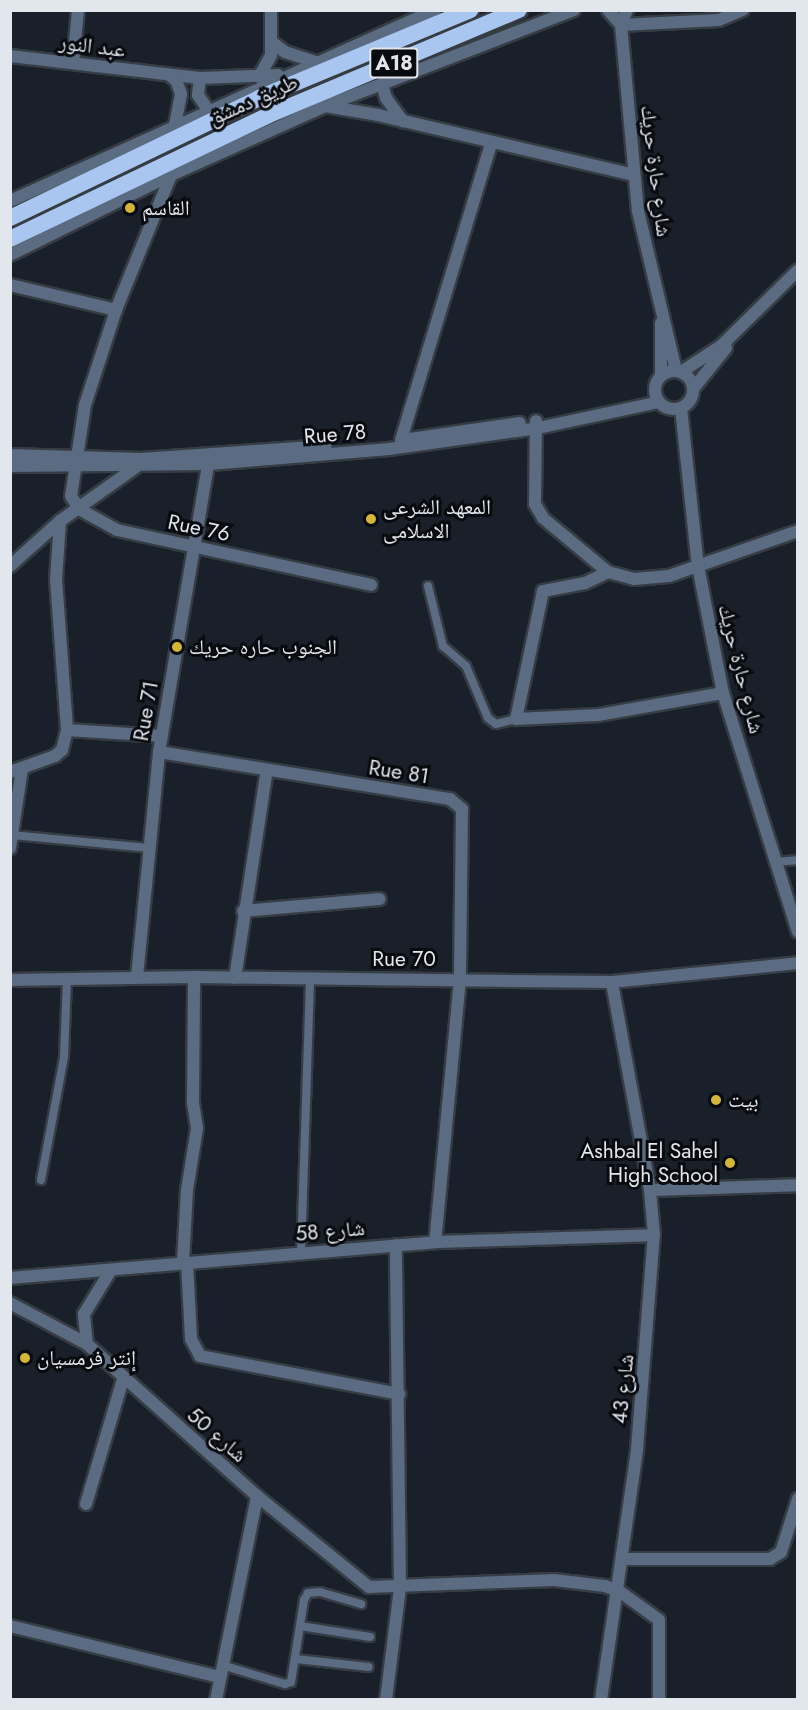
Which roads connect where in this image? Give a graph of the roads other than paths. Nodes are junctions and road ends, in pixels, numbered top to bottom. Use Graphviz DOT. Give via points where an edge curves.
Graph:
graph roads {
  1 [pos="78,10"];
  2 [pos="271,10"];
  3 [pos="435,10"];
  4 [pos="470,10"];
  5 [pos="519,10"];
  6 [pos="574,10"];
  7 [pos="608,10"];
  8 [pos="627,10"];
  9 [pos="743,10"];
  10 [pos="621,25"];
  11 [pos="272,42"];
  12 [pos="10,56"];
  13 [pos="316,62"];
  14 [pos="73,63"];
  15 [pos="289,73"];
  16 [pos="169,75"];
  17 [pos="259,77"];
  18 [pos="200,78"];
  19 [pos="382,84"];
  20 [pos="325,106"];
  21 [pos="208,110"];
  22 [pos="404,122"];
  23 [pos="174,125"];
  24 [pos="491,143"];
  25 [pos="171,175"];
  26 [pos="633,175"];
  27 [pos="10,201"];
  28 [pos="10,218"];
  29 [pos="10,239"];
  30 [pos="10,255"];
  31 [pos="798,270"];
  32 [pos="10,285"];
  33 [pos="116,310"];
  34 [pos="661,322"];
  35 [pos="739,329"];
  36 [pos="679,372"];
  37 [pos="662,375"];
  38 [pos="693,389"];
  39 [pos="657,398"];
  40 [pos="681,408"];
  41 [pos="537,424"];
  42 [pos="401,440"];
  43 [pos="10,454"];
  44 [pos="210,459"];
  45 [pos="73,461"];
  46 [pos="10,466"];
  47 [pos="136,467"];
  48 [pos="79,509"];
  49 [pos="60,521"];
  50 [pos="798,531"];
  51 [pos="194,547"];
  52 [pos="10,566"];
  53 [pos="698,566"];
  54 [pos="608,572"];
  55 [pos="371,585"];
  56 [pos="428,586"];
  57 [pos="723,693"];
  58 [pos="516,719"];
  59 [pos="68,730"];
  60 [pos="162,736"];
  61 [pos="159,752"];
  62 [pos="16,770"];
  63 [pos="267,770"];
  64 [pos="12,835"];
  65 [pos="10,848"];
  66 [pos="150,848"];
  67 [pos="798,860"];
  68 [pos="777,862"];
  69 [pos="379,899"];
  70 [pos="243,911"];
  71 [pos="798,932"];
  72 [pos="798,963"];
  73 [pos="137,977"];
  74 [pos="194,977"];
  75 [pos="67,978"];
  76 [pos="235,978"];
  77 [pos="310,979"];
  78 [pos="460,979"];
  79 [pos="10,980"];
  80 [pos="612,982"];
  81 [pos="41,1180"];
  82 [pos="798,1185"];
  83 [pos="650,1190"];
  84 [pos="654,1235"];
  85 [pos="435,1242"];
  86 [pos="396,1245"];
  87 [pos="301,1253"];
  88 [pos="185,1263"];
  89 [pos="111,1270"];
  90 [pos="10,1278"];
  91 [pos="10,1303"];
  92 [pos="87,1344"];
  93 [pos="123,1379"];
  94 [pos="399,1394"];
  95 [pos="257,1496"];
  96 [pos="798,1499"];
  97 [pos="86,1504"];
  98 [pos="622,1559"];
  99 [pos="400,1587"];
  100 [pos="619,1592"];
  101 [pos="361,1604"];
  102 [pos="10,1626"];
  103 [pos="300,1626"];
  104 [pos="370,1637"];
  105 [pos="296,1659"];
  106 [pos="369,1667"];
  107 [pos="221,1671"];
  108 [pos="216,1700"];
  109 [pos="386,1700"];
  110 [pos="601,1700"];
  111 [pos="659,1700"];
  1 -- 14 [label="street"];
  2 -- 11 [label="street"];
  3 -- 13 [label="street"];
  4 -- 28 [label="highway, طريق دمشق / A18" via="259,98"];
  5 -- 29 [label="highway, طريق دمشق / A18" via="269,115"];
  6 -- 19 [label="street"];
  7 -- 10 [label="street"];
  8 -- 10 [label="street, شارع حارة حريك"];
  9 -- 10 [label="street" via="719,20"];
  10 -- 26 [label="street, شارع حارة حريك"];
  11 -- 13 [label="street" via="285,52"];
  11 -- 17 [label="street" via="266,67"];
  12 -- 14 [label="street, عبد النور"];
  13 -- 15 [label="street"];
  14 -- 16 [label="street, عبد النور"];
  15 -- 17 [label="street, عبد النور"];
  15 -- 21 [label="street"];
  16 -- 18 [label="street, عبد النور"];
  16 -- 23 [label="street" via="176,80 181,94"];
  17 -- 18 [label="street, عبد النور"];
  18 -- 21 [label="street" via="198,95"];
  19 -- 20 [label="street"];
  19 -- 22 [label="street" via="386,98"];
  20 -- 22 [label="street"];
  20 -- 25 [label="street"];
  21 -- 23 [label="street"];
  22 -- 24 [label="street"];
  23 -- 27 [label="street"];
  24 -- 26 [label="street"];
  24 -- 42 [label="street"];
  25 -- 30 [label="street"];
  25 -- 33 [label="street"];
  26 -- 34 [label="street, شارع حارة حريك"];
  31 -- 35 [label="street"];
  32 -- 33 [label="street"];
  33 -- 45 [label="street" via="85,405"];
  34 -- 36 [label="street, شارع حارة حريك"];
  34 -- 37 [label="street, شارع حارة حريك"];
  35 -- 36 [label="street"];
  35 -- 38 [label="street"];
  36 -- 37 [label="street"];
  36 -- 38 [label="street"];
  37 -- 39 [label="street"];
  38 -- 40 [label="street" via="691,398"];
  39 -- 40 [label="street" via="669,408"];
  39 -- 41 [label="street"];
  40 -- 53 [label="street, شارع حارة حريك"];
  41 -- 42 [label="street"];
  41 -- 44 [label="street, Rue 78" via="389,449"];
  41 -- 54 [label="street" via="535,504 543,518"];
  42 -- 44 [label="street"];
  43 -- 45 [label="street"];
  44 -- 45 [label="street"];
  44 -- 47 [label="street, Rue 78"];
  44 -- 51 [label="street, Rue 71"];
  45 -- 46 [label="street, Rue 78"];
  45 -- 47 [label="street, Rue 78"];
  45 -- 48 [label="street" via="70,496"];
  47 -- 48 [label="street"];
  48 -- 49 [label="street"];
  48 -- 51 [label="street, Rue 76" via="117,530"];
  49 -- 52 [label="street"];
  49 -- 59 [label="street" via="56,579"];
  50 -- 53 [label="street"];
  51 -- 55 [label="street, Rue 76"];
  51 -- 60 [label="street, Rue 71"];
  53 -- 54 [label="street" via="669,576 634,579"];
  53 -- 57 [label="street, شارع حارة حريك"];
  54 -- 58 [label="street" via="585,583 543,591"];
  56 -- 58 [label="lane" via="443,646 466,666 488,718 496,724"];
  57 -- 58 [label="street" via="598,715"];
  57 -- 68 [label="street, شارع حارة حريك"];
  59 -- 60 [label="street"];
  59 -- 62 [label="street" via="62,750 55,756"];
  60 -- 61 [label="street, Rue 71"];
  61 -- 63 [label="street, Rue 81"];
  61 -- 66 [label="street, Rue 71"];
  62 -- 64 [label="street"];
  63 -- 70 [label="street"];
  63 -- 78 [label="street, Rue 81" via="457,803 464,815"];
  64 -- 65 [label="street"];
  64 -- 66 [label="lane"];
  66 -- 73 [label="street, Rue 71"];
  67 -- 68 [label="lane"];
  68 -- 71 [label="street, شارع حارة حريك"];
  69 -- 70 [label="street"];
  70 -- 76 [label="street"];
  72 -- 80 [label="street, Rue 70"];
  73 -- 74 [label="street, Rue 70"];
  73 -- 75 [label="street, Rue 70"];
  74 -- 76 [label="street, Rue 70"];
  74 -- 88 [label="street" via="193,1102 197,1128 187,1190"];
  75 -- 79 [label="street, Rue 70"];
  75 -- 81 [label="lane" via="64,1057"];
  76 -- 77 [label="street, Rue 70"];
  77 -- 78 [label="street, Rue 70"];
  77 -- 87 [label="lane"];
  78 -- 80 [label="street, Rue 70"];
  78 -- 85 [label="street, Rue 81"];
  80 -- 83 [label="street, شارع 43"];
  82 -- 83 [label="street"];
  83 -- 84 [label="street, شارع 43"];
  84 -- 85 [label="street, شارع 58"];
  84 -- 98 [label="street, شارع 43" via="647,1361"];
  85 -- 86 [label="street, شارع 58"];
  86 -- 87 [label="street, شارع 58"];
  86 -- 94 [label="street"];
  87 -- 88 [label="street, شارع 58"];
  88 -- 89 [label="street, شارع 58"];
  88 -- 94 [label="street" via="191,1339 200,1356"];
  89 -- 90 [label="street, شارع 58"];
  89 -- 92 [label="street" via="84,1314"];
  91 -- 92 [label="street, شارع 50"];
  92 -- 93 [label="street, شارع 50"];
  93 -- 95 [label="street, شارع 50"];
  93 -- 97 [label="street"];
  94 -- 99 [label="street"];
  95 -- 99 [label="street, شارع 50" via="369,1587"];
  95 -- 107 [label="street"];
  96 -- 98 [label="street" via="791,1511 781,1552 770,1559"];
  98 -- 100 [label="street, شارع 43"];
  99 -- 100 [label="street, شارع 50" via="554,1580 605,1586"];
  99 -- 109 [label="street"];
  100 -- 110 [label="street, شارع 43"];
  100 -- 111 [label="street, شارع 50" via="659,1620"];
  101 -- 103 [label="lane" via="311,1591 304,1600"];
  102 -- 107 [label="street"];
  103 -- 104 [label="lane"];
  103 -- 105 [label="lane"];
  105 -- 106 [label="lane"];
  105 -- 107 [label="lane" via="294,1678 285,1684"];
  107 -- 108 [label="street"];
}
